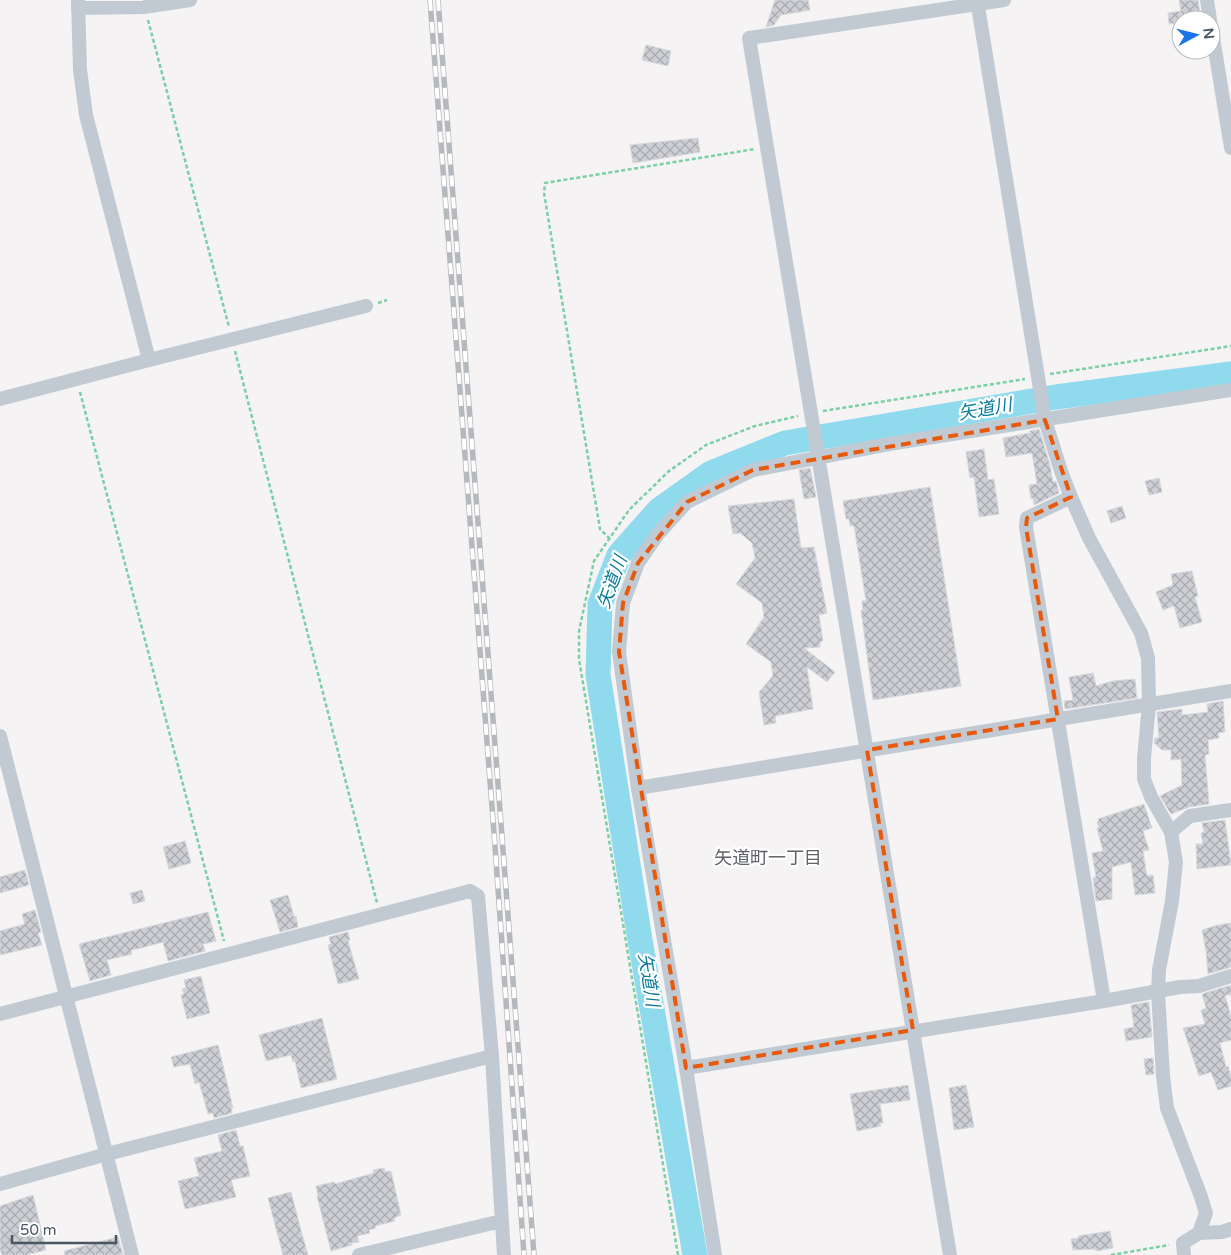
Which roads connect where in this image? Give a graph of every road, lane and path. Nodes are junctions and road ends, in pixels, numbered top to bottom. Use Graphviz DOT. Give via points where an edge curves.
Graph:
graph roads {
  1 [pos="190,0"];
  2 [pos="1004,0"];
  3 [pos="978,2"];
  4 [pos="78,4"];
  5 [pos="144,6"];
  6 [pos="1217,60"];
  7 [pos="768,147"];
  8 [pos="1231,148"];
  9 [pos="366,306"];
  10 [pos="232,340"];
  11 [pos="1231,346"];
  12 [pos="149,360"];
  13 [pos="1039,378"];
  14 [pos="76,379"];
  15 [pos="1231,390"];
  16 [pos="0,399"];
  17 [pos="811,414"];
  18 [pos="1045,417"];
  19 [pos="817,453"];
  20 [pos="1071,497"];
  21 [pos="610,539"];
  22 [pos="1231,691"];
  23 [pos="1149,705"];
  24 [pos="1058,719"];
  25 [pos="0,736"];
  26 [pos="867,750"];
  27 [pos="638,788"];
  28 [pos="1231,810"];
  29 [pos="1171,832"];
  30 [pos="380,914"];
  31 [pos="228,954"];
  32 [pos="1231,976"];
  33 [pos="1158,992"];
  34 [pos="66,997"];
  35 [pos="1104,1001"];
  36 [pos="0,1014"];
  37 [pos="913,1030"];
  38 [pos="492,1056"];
  39 [pos="686,1068"];
  40 [pos="107,1154"];
  41 [pos="0,1184"];
  42 [pos="502,1223"];
  43 [pos="1231,1229"];
  44 [pos="1199,1234"];
  45 [pos="1183,1249"];
  46 [pos="132,1255"];
  47 [pos="359,1255"];
  48 [pos="504,1255"];
  49 [pos="678,1255"];
  50 [pos="716,1255"];
  51 [pos="950,1255"];
  52 [pos="1111,1255"];
  1 -- 5 [label="street"];
  2 -- 3 [label="street"];
  3 -- 7 [label="street" via="749,38"];
  3 -- 13 [label="street"];
  4 -- 5 [label="street"];
  4 -- 12 [label="street" via="80,70 86,115"];
  5 -- 10 [label="path"];
  6 -- 8 [label="street"];
  7 -- 17 [label="street"];
  7 -- 21 [label="path" via="545,183 544,193 600,529"];
  9 -- 10 [label="street"];
  10 -- 12 [label="street"];
  10 -- 30 [label="path"];
  11 -- 13 [label="path"];
  12 -- 14 [label="street"];
  13 -- 17 [label="path"];
  13 -- 18 [label="street"];
  14 -- 16 [label="street"];
  14 -- 31 [label="path"];
  15 -- 18 [label="street"];
  17 -- 19 [label="street"];
  17 -- 21 [label="path" via="755,426 706,445 669,471 629,510"];
  18 -- 19 [label="street"];
  18 -- 20 [label="street"];
  19 -- 26 [label="street"];
  19 -- 27 [label="street" via="753,470 688,502 658,534 638,563 623,603 619,652"];
  20 -- 23 [label="street" via="1089,538 1141,633 1148,658"];
  20 -- 24 [label="street" via="1027,518 1026,527"];
  21 -- 49 [label="path" via="594,561 579,632 578,659"];
  22 -- 23 [label="street"];
  23 -- 24 [label="street"];
  23 -- 29 [label="street" via="1144,779"];
  24 -- 26 [label="street"];
  24 -- 35 [label="street"];
  25 -- 34 [label="street"];
  26 -- 27 [label="street"];
  26 -- 37 [label="street"];
  27 -- 39 [label="street"];
  28 -- 29 [label="street" via="1190,816"];
  29 -- 33 [label="street" via="1176,862"];
  30 -- 31 [label="street"];
  30 -- 38 [label="street" via="470,891 478,896"];
  31 -- 34 [label="street"];
  32 -- 33 [label="street" via="1199,986"];
  33 -- 35 [label="street"];
  33 -- 44 [label="street" via="1162,1076 1167,1108 1206,1213"];
  34 -- 36 [label="street"];
  34 -- 40 [label="street"];
  35 -- 37 [label="street"];
  37 -- 39 [label="street"];
  37 -- 51 [label="street"];
  38 -- 40 [label="street"];
  38 -- 42 [label="street"];
  39 -- 50 [label="street"];
  40 -- 41 [label="street"];
  40 -- 46 [label="street"];
  42 -- 47 [label="street"];
  42 -- 48 [label="street"];
  43 -- 44 [label="street"];
  44 -- 45 [label="street"];
  45 -- 52 [label="path"];
}
